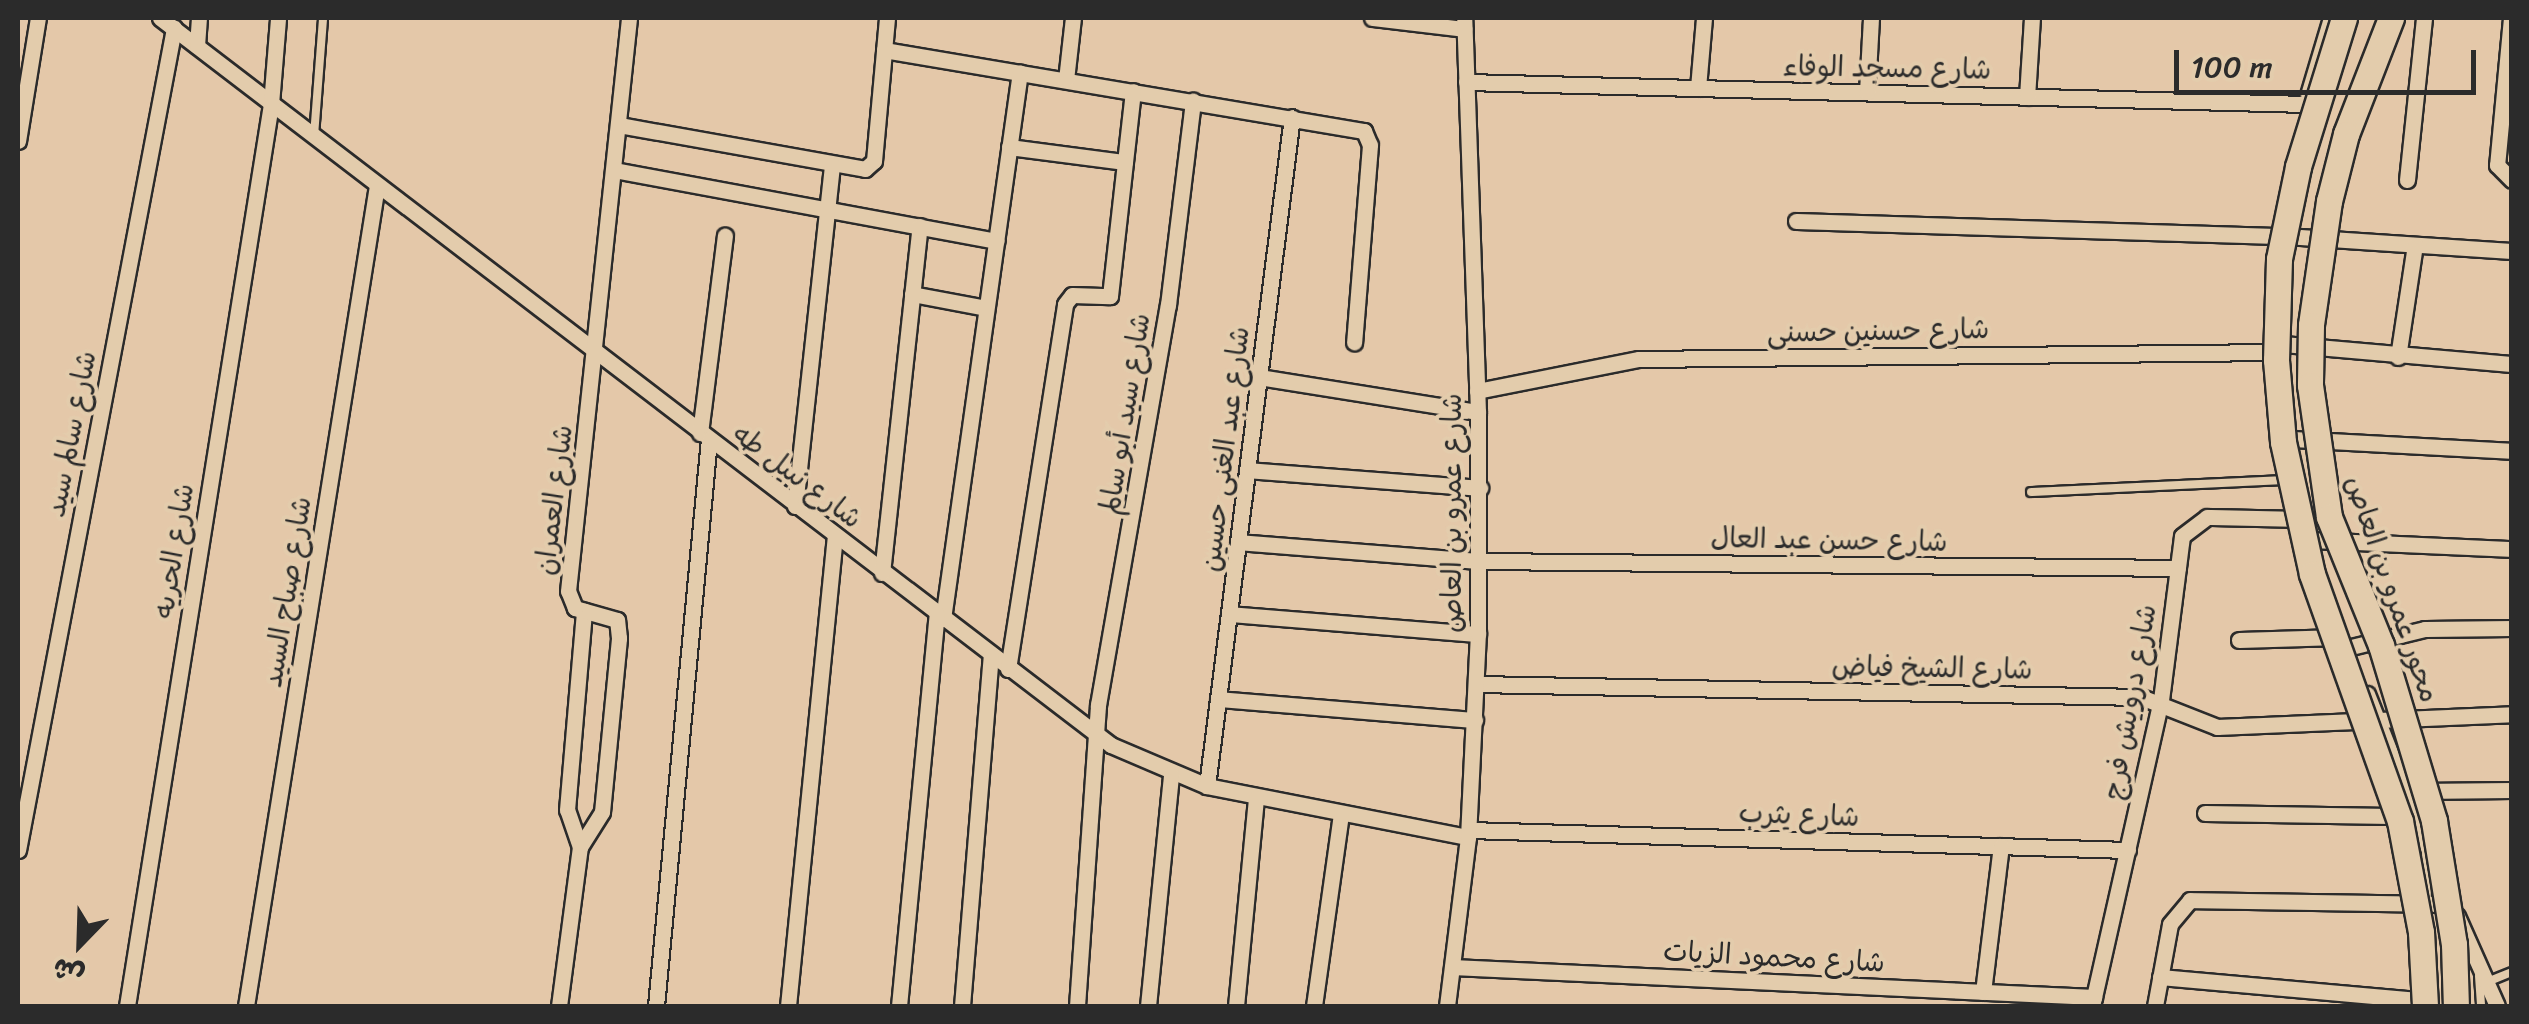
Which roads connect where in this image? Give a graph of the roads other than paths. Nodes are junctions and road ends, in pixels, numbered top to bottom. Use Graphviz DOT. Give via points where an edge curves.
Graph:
graph roads {
  1 [pos="38,18"];
  2 [pos="160,18"];
  3 [pos="199,18"];
  4 [pos="278,18"];
  5 [pos="323,18"];
  6 [pos="630,18"];
  7 [pos="887,18"];
  8 [pos="1073,18"];
  9 [pos="1372,18"];
  10 [pos="1704,18"];
  11 [pos="1871,18"];
  12 [pos="2032,18"];
  13 [pos="2331,18"];
  14 [pos="2344,18"];
  15 [pos="2390,18"];
  16 [pos="2424,18"];
  17 [pos="2511,18"];
  18 [pos="1464,23"];
  19 [pos="174,28"];
  20 [pos="197,46"];
  21 [pos="884,50"];
  22 [pos="1020,72"];
  23 [pos="1066,80"];
  24 [pos="1466,82"];
  25 [pos="1698,88"];
  26 [pos="1133,91"];
  27 [pos="2508,91"];
  28 [pos="1867,92"];
  29 [pos="2027,96"];
  30 [pos="1192,101"];
  31 [pos="271,104"];
  32 [pos="2306,104"];
  33 [pos="1292,117"];
  34 [pos="619,124"];
  35 [pos="314,136"];
  36 [pos="18,141"];
  37 [pos="1009,147"];
  38 [pos="1125,162"];
  39 [pos="832,165"];
  40 [pos="614,170"];
  41 [pos="2506,176"];
  42 [pos="2406,180"];
  43 [pos="377,185"];
  44 [pos="827,209"];
  45 [pos="1796,221"];
  46 [pos="920,226"];
  47 [pos="725,236"];
  48 [pos="2284,236"];
  49 [pos="996,241"];
  50 [pos="2415,245"];
  51 [pos="2512,251"];
  52 [pos="912,294"];
  53 [pos="986,308"];
  54 [pos="1354,342"];
  55 [pos="2282,348"];
  56 [pos="596,355"];
  57 [pos="2398,357"];
  58 [pos="2512,364"];
  59 [pos="1259,377"];
  60 [pos="1478,391"];
  61 [pos="1478,412"];
  62 [pos="704,436"];
  63 [pos="2291,439"];
  64 [pos="2512,451"];
  65 [pos="1247,470"];
  66 [pos="2298,480"];
  67 [pos="1480,488"];
  68 [pos="2031,492"];
  69 [pos="795,506"];
  70 [pos="2308,519"];
  71 [pos="835,536"];
  72 [pos="2313,540"];
  73 [pos="1238,542"];
  74 [pos="2512,549"];
  75 [pos="1480,562"];
  76 [pos="2178,568"];
  77 [pos="882,573"];
  78 [pos="584,612"];
  79 [pos="1229,614"];
  80 [pos="940,617"];
  81 [pos="2512,628"];
  82 [pos="1478,634"];
  83 [pos="2239,640"];
  84 [pos="2345,642"];
  85 [pos="991,656"];
  86 [pos="1008,669"];
  87 [pos="1476,684"];
  88 [pos="1218,699"];
  89 [pos="2161,700"];
  90 [pos="2512,714"];
  91 [pos="1475,720"];
  92 [pos="2380,724"];
  93 [pos="1097,733"];
  94 [pos="1171,774"];
  95 [pos="24,776"];
  96 [pos="1208,786"];
  97 [pos="2404,790"];
  98 [pos="2512,790"];
  99 [pos="1256,798"];
  100 [pos="1342,814"];
  101 [pos="2205,814"];
  102 [pos="2415,816"];
  103 [pos="1468,834"];
  104 [pos="2426,842"];
  105 [pos="580,846"];
  106 [pos="2001,846"];
  107 [pos="18,850"];
  108 [pos="2128,850"];
  109 [pos="2427,904"];
  110 [pos="2451,904"];
  111 [pos="2478,964"];
  112 [pos="1452,967"];
  113 [pos="2512,972"];
  114 [pos="2160,977"];
  115 [pos="2486,982"];
  116 [pos="1990,997"];
  117 [pos="2093,1002"];
  118 [pos="2420,1004"];
  119 [pos="127,1006"];
  120 [pos="246,1006"];
  121 [pos="559,1006"];
  122 [pos="656,1006"];
  123 [pos="788,1006"];
  124 [pos="899,1006"];
  125 [pos="962,1006"];
  126 [pos="1078,1006"];
  127 [pos="1148,1006"];
  128 [pos="1236,1006"];
  129 [pos="1314,1006"];
  130 [pos="1447,1006"];
  131 [pos="2155,1006"];
  132 [pos="2456,1006"];
  133 [pos="2481,1006"];
  134 [pos="2497,1006"];
  1 -- 36 [label="street"];
  2 -- 19 [label="street, شارع نبيل طه"];
  3 -- 20 [label="street"];
  4 -- 31 [label="street, شارع الحريه"];
  5 -- 35 [label="lane"];
  6 -- 34 [label="street, شارع العمران"];
  7 -- 21 [label="street"];
  8 -- 23 [label="street"];
  9 -- 18 [label="street"];
  10 -- 25 [label="street"];
  11 -- 28 [label="street"];
  12 -- 29 [label="street"];
  13 -- 32 [label="street"];
  14 -- 118 [label="main road, bridge" via="2298,167 2279,260 2275,326 2283,442 2312,574 2396,802 2421,932"];
  15 -- 132 [label="main road, محور عمرو بن العاص, bridge" via="2346,134 2329,201 2311,326 2310,385 2329,517 2381,645 2434,821 2454,944"];
  16 -- 42 [label="street"];
  17 -- 27 [label="street"];
  18 -- 24 [label="street, شارع عمرو بن العاص"];
  19 -- 20 [label="street, شارع نبيل طه"];
  19 -- 95 [label="street, شارع سالم سيد"];
  20 -- 31 [label="street, شارع نبيل طه"];
  21 -- 22 [label="street"];
  21 -- 39 [label="street" via="874,161 866,169"];
  22 -- 23 [label="street"];
  22 -- 37 [label="street"];
  23 -- 26 [label="street"];
  24 -- 25 [label="street, شارع مسجد الوفاء"];
  24 -- 60 [label="street, شارع عمرو بن العاص"];
  25 -- 28 [label="street, شارع مسجد الوفاء"];
  26 -- 30 [label="street"];
  26 -- 38 [label="street"];
  27 -- 41 [label="street"];
  28 -- 29 [label="street, شارع مسجد الوفاء"];
  29 -- 32 [label="street, شارع مسجد الوفاء"];
  30 -- 33 [label="street"];
  30 -- 93 [label="street, شارع سيد أبو سالم" via="1168,305"];
  31 -- 35 [label="street, شارع نبيل طه"];
  31 -- 119 [label="street, شارع الحريه"];
  32 -- 48 [label="street"];
  33 -- 54 [label="street" via="1364,131 1369,156"];
  33 -- 59 [label="street, شارع عبد الغنى حسين"];
  34 -- 39 [label="street"];
  34 -- 40 [label="street, شارع العمران"];
  35 -- 43 [label="street, شارع نبيل طه"];
  37 -- 38 [label="street"];
  37 -- 49 [label="street"];
  38 -- 86 [label="street" via="1107,298 1072,295 1064,304"];
  39 -- 44 [label="street"];
  40 -- 44 [label="street"];
  40 -- 56 [label="street, شارع العمران"];
  43 -- 56 [label="street, شارع نبيل طه"];
  43 -- 120 [label="street, شارع صباح السيد"];
  44 -- 46 [label="street"];
  44 -- 69 [label="street"];
  45 -- 48 [label="street"];
  46 -- 49 [label="street"];
  46 -- 52 [label="street"];
  47 -- 62 [label="street"];
  48 -- 50 [label="street"];
  48 -- 55 [label="street"];
  49 -- 53 [label="street"];
  50 -- 51 [label="street"];
  50 -- 57 [label="street"];
  52 -- 53 [label="street"];
  52 -- 77 [label="street"];
  53 -- 80 [label="street"];
  55 -- 57 [label="street, شارع حسنين حسنى"];
  55 -- 60 [label="street, شارع حسنين حسنى" via="1658,358"];
  55 -- 63 [label="street"];
  56 -- 62 [label="street, شارع نبيل طه"];
  56 -- 78 [label="street, شارع العمران" via="568,591"];
  57 -- 58 [label="street, شارع حسنين حسنى"];
  59 -- 61 [label="street"];
  59 -- 65 [label="street, شارع عبد الغنى حسين"];
  60 -- 61 [label="street, شارع عمرو بن العاص"];
  61 -- 67 [label="street, شارع عمرو بن العاص"];
  62 -- 69 [label="street, شارع نبيل طه"];
  62 -- 122 [label="street"];
  63 -- 64 [label="street"];
  63 -- 66 [label="street"];
  65 -- 67 [label="street"];
  65 -- 73 [label="street, شارع عبد الغنى حسين"];
  66 -- 68 [label="lane"];
  66 -- 70 [label="street"];
  67 -- 75 [label="street, شارع عمرو بن العاص"];
  69 -- 71 [label="street, شارع نبيل طه"];
  70 -- 72 [label="street"];
  70 -- 76 [label="street, شارع درويش فرج" via="2200,519 2182,536"];
  71 -- 77 [label="street, شارع نبيل طه"];
  71 -- 123 [label="street"];
  72 -- 74 [label="street"];
  72 -- 84 [label="street"];
  73 -- 75 [label="street, شارع حسن عبد العال"];
  73 -- 79 [label="street, شارع عبد الغنى حسين"];
  75 -- 76 [label="street, شارع حسن عبد العال"];
  75 -- 82 [label="street, شارع عمرو بن العاص"];
  76 -- 89 [label="street, شارع درويش فرج"];
  77 -- 80 [label="street, شارع نبيل طه"];
  78 -- 105 [label="street" via="567,810"];
  78 -- 105 [label="street, شارع العمران" via="610,616 620,628 602,812"];
  79 -- 82 [label="street"];
  79 -- 88 [label="street, شارع عبد الغنى حسين"];
  80 -- 85 [label="street, شارع نبيل طه"];
  80 -- 124 [label="street"];
  81 -- 84 [label="street" via="2425,629"];
  82 -- 87 [label="street, شارع عمرو بن العاص"];
  83 -- 84 [label="street"];
  84 -- 92 [label="street"];
  85 -- 86 [label="street, شارع نبيل طه"];
  85 -- 125 [label="street"];
  86 -- 93 [label="street, شارع نبيل طه"];
  87 -- 89 [label="street, شارع الشيخ فياض"];
  87 -- 91 [label="street, شارع عمرو بن العاص"];
  88 -- 91 [label="street"];
  88 -- 96 [label="street, شارع عبد الغنى حسين"];
  89 -- 92 [label="street, شارع الشيخ فياض" via="2217,727"];
  89 -- 108 [label="street, شارع درويش فرج"];
  90 -- 92 [label="street, شارع الشيخ فياض"];
  91 -- 103 [label="street, شارع عمرو بن العاص"];
  92 -- 97 [label="street"];
  93 -- 94 [label="street, شارع نبيل طه"];
  93 -- 126 [label="street, شارع سيد أبو سالم"];
  94 -- 96 [label="street, شارع نبيل طه"];
  94 -- 127 [label="street"];
  95 -- 107 [label="street, شارع سالم سيد"];
  96 -- 99 [label="street, شارع نبيل طه"];
  97 -- 98 [label="street"];
  97 -- 102 [label="street"];
  99 -- 100 [label="street, شارع نبيل طه"];
  99 -- 128 [label="street"];
  100 -- 103 [label="street, شارع نبيل طه"];
  100 -- 129 [label="street"];
  101 -- 102 [label="street"];
  102 -- 104 [label="street"];
  103 -- 106 [label="street, شارع يثرب"];
  103 -- 112 [label="street, شارع عمرو بن العاص"];
  104 -- 109 [label="lane"];
  104 -- 110 [label="street"];
  105 -- 121 [label="street, شارع العمران"];
  106 -- 108 [label="street, شارع يثرب"];
  106 -- 116 [label="street"];
  108 -- 117 [label="street, شارع درويش فرج"];
  109 -- 110 [label="street"];
  109 -- 114 [label="street" via="2210,898 2179,908"];
  109 -- 118 [label="lane"];
  110 -- 111 [label="street"];
  111 -- 115 [label="street"];
  111 -- 133 [label="lane"];
  112 -- 116 [label="street, شارع محمود الزيات"];
  112 -- 130 [label="street, شارع عمرو بن العاص"];
  113 -- 115 [label="lane"];
  114 -- 118 [label="street"];
  114 -- 131 [label="street"];
  115 -- 134 [label="street"];
  116 -- 117 [label="street, شارع محمود الزيات"];
}
